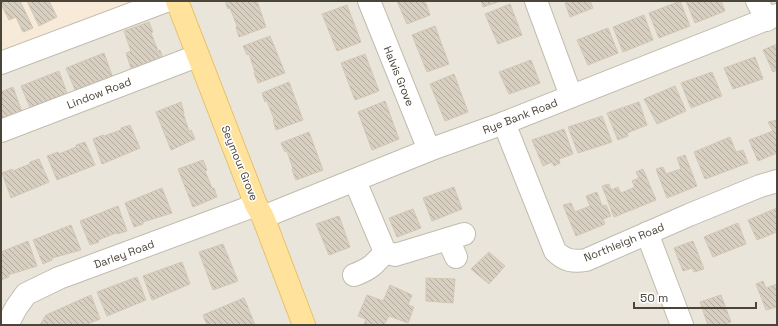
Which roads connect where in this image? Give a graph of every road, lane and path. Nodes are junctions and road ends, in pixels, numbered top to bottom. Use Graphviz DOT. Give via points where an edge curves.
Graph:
graph roads {
  1 [pos="166,1"];
  2 [pos="177,1"];
  3 [pos="369,1"];
  4 [pos="536,1"];
  5 [pos="767,12"];
  6 [pos="197,56"];
  7 [pos="1,63"];
  8 [pos="571,96"];
  9 [pos="504,123"];
  10 [pos="1,131"];
  11 [pos="429,150"];
  12 [pos="355,180"];
  13 [pos="777,181"];
  14 [pos="259,211"];
  15 [pos="647,233"];
  16 [pos="456,244"];
  17 [pos="385,252"];
  18 [pos="354,275"];
  19 [pos="7,325"];
  20 [pos="304,325"];
  21 [pos="682,325"];
  1 -- 7 [label="street"];
  2 -- 6 [label="main road, Seymour Grove"];
  3 -- 11 [label="street, Halvis Grove"];
  4 -- 8 [label="street"];
  5 -- 8 [label="street, Rye Bank Road"];
  6 -- 10 [label="street, Lindow Road"];
  6 -- 14 [label="main road, Seymour Grove"];
  8 -- 9 [label="street, Rye Bank Road"];
  9 -- 11 [label="street, Rye Bank Road"];
  9 -- 15 [label="street, Northleigh Road" via="555,251 561,257 568,261 586,260"];
  11 -- 12 [label="street, Rye Bank Road"];
  12 -- 14 [label="street, Rye Bank Road"];
  12 -- 17 [label="street"];
  13 -- 15 [label="street, Northleigh Road"];
  14 -- 19 [label="street, Darley Road" via="60,278 26,294"];
  14 -- 20 [label="main road, Seymour Grove"];
  15 -- 21 [label="street"];
  16 -- 17 [label="street" via="395,254"];
  17 -- 18 [label="street" via="368,269"];
}
